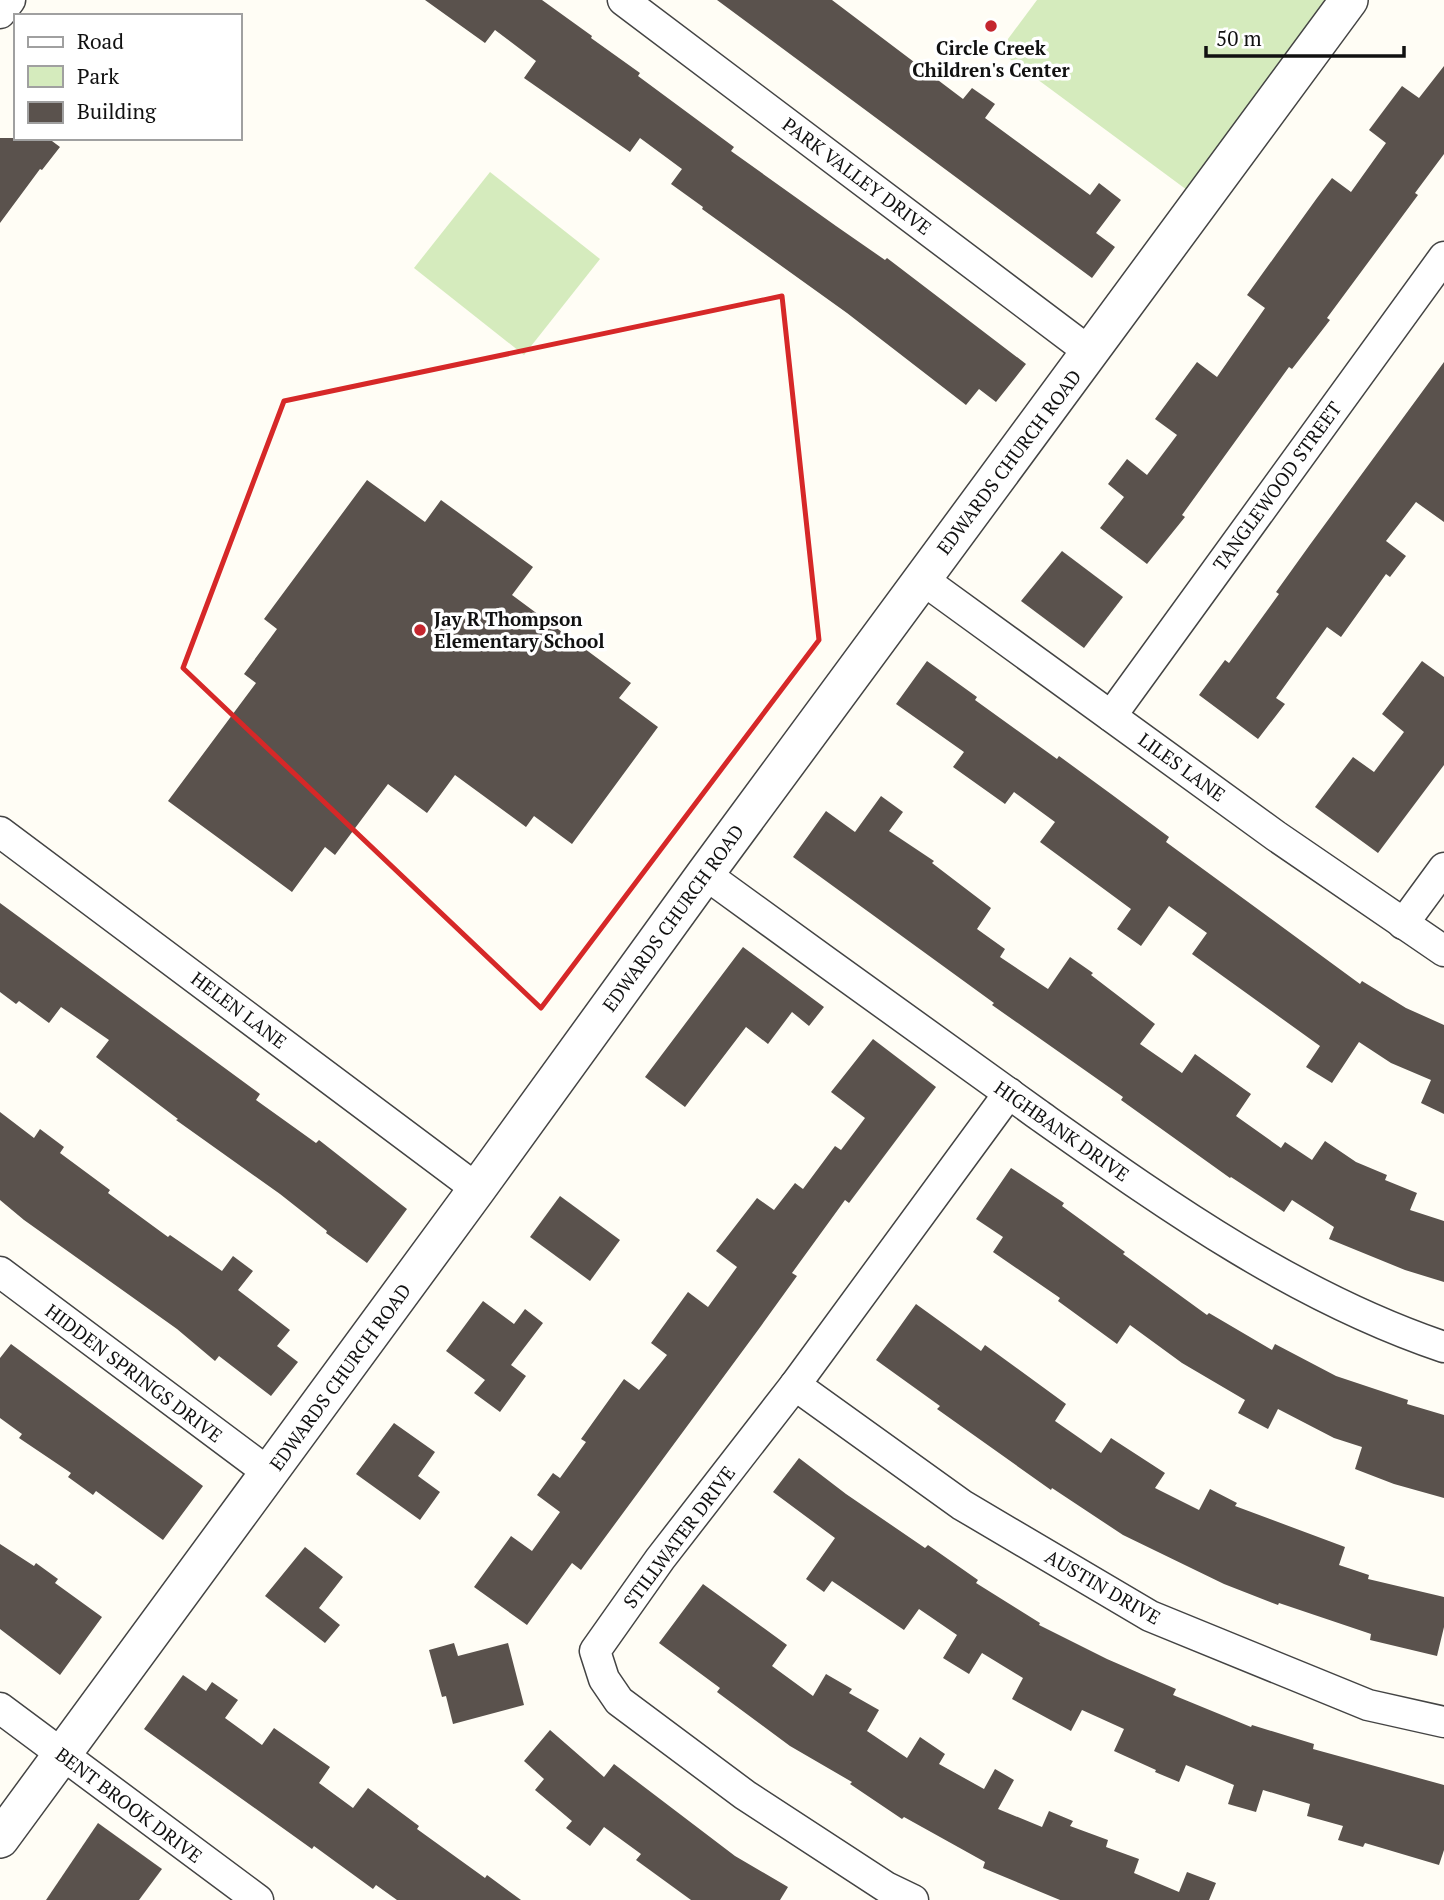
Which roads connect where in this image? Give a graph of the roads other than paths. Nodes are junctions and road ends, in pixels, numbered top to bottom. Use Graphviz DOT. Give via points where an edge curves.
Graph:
graph roads {
  1 [pos="10,0"];
  2 [pos="623,0"];
  3 [pos="1349,0"];
  4 [pos="0,13"];
  5 [pos="1444,257"];
  6 [pos="1091,352"];
  7 [pos="922,579"];
  8 [pos="1111,716"];
  9 [pos="0,832"];
  10 [pos="1444,868"];
  11 [pos="705,874"];
  12 [pos="1403,924"];
  13 [pos="1444,951"];
  14 [pos="1009,1093"];
  15 [pos="477,1188"];
  16 [pos="0,1272"];
  17 [pos="1444,1347"];
  18 [pos="795,1385"];
  19 [pos="269,1474"];
  20 [pos="0,1708"];
  21 [pos="1444,1722"];
  22 [pos="62,1755"];
  23 [pos="0,1839"];
  24 [pos="258,1900"];
  25 [pos="913,1900"];
  1 -- 4 [label="street"];
  2 -- 6 [label="street, PARK VALLEY DRIVE"];
  3 -- 6 [label="street, EDWARDS CHURCH ROAD"];
  5 -- 8 [label="street, TANGLEWOOD STREET"];
  6 -- 7 [label="street, EDWARDS CHURCH ROAD"];
  7 -- 8 [label="street, LILES LANE"];
  7 -- 11 [label="street, EDWARDS CHURCH ROAD"];
  8 -- 12 [label="street, LILES LANE"];
  9 -- 15 [label="street, HELEN LANE"];
  10 -- 12 [label="street"];
  11 -- 14 [label="street, HIGHBANK DRIVE"];
  11 -- 15 [label="street, EDWARDS CHURCH ROAD"];
  12 -- 13 [label="street, LILES LANE"];
  14 -- 17 [label="street, HIGHBANK DRIVE" via="1170,1208 1290,1281 1402,1333"];
  14 -- 18 [label="street, STILLWATER DRIVE"];
  15 -- 19 [label="street, EDWARDS CHURCH ROAD"];
  16 -- 19 [label="street, HIDDEN SPRINGS DRIVE"];
  18 -- 21 [label="street, AUSTIN DRIVE" via="962,1505 1150,1616 1368,1705"];
  18 -- 25 [label="street, STILLWATER DRIVE" via="595,1651 604,1679 619,1701 745,1795"];
  19 -- 22 [label="street, EDWARDS CHURCH ROAD"];
  20 -- 22 [label="street, BENT BROOK DRIVE"];
  22 -- 23 [label="street, EDWARDS CHURCH ROAD"];
  22 -- 24 [label="street, BENT BROOK DRIVE"];
}
